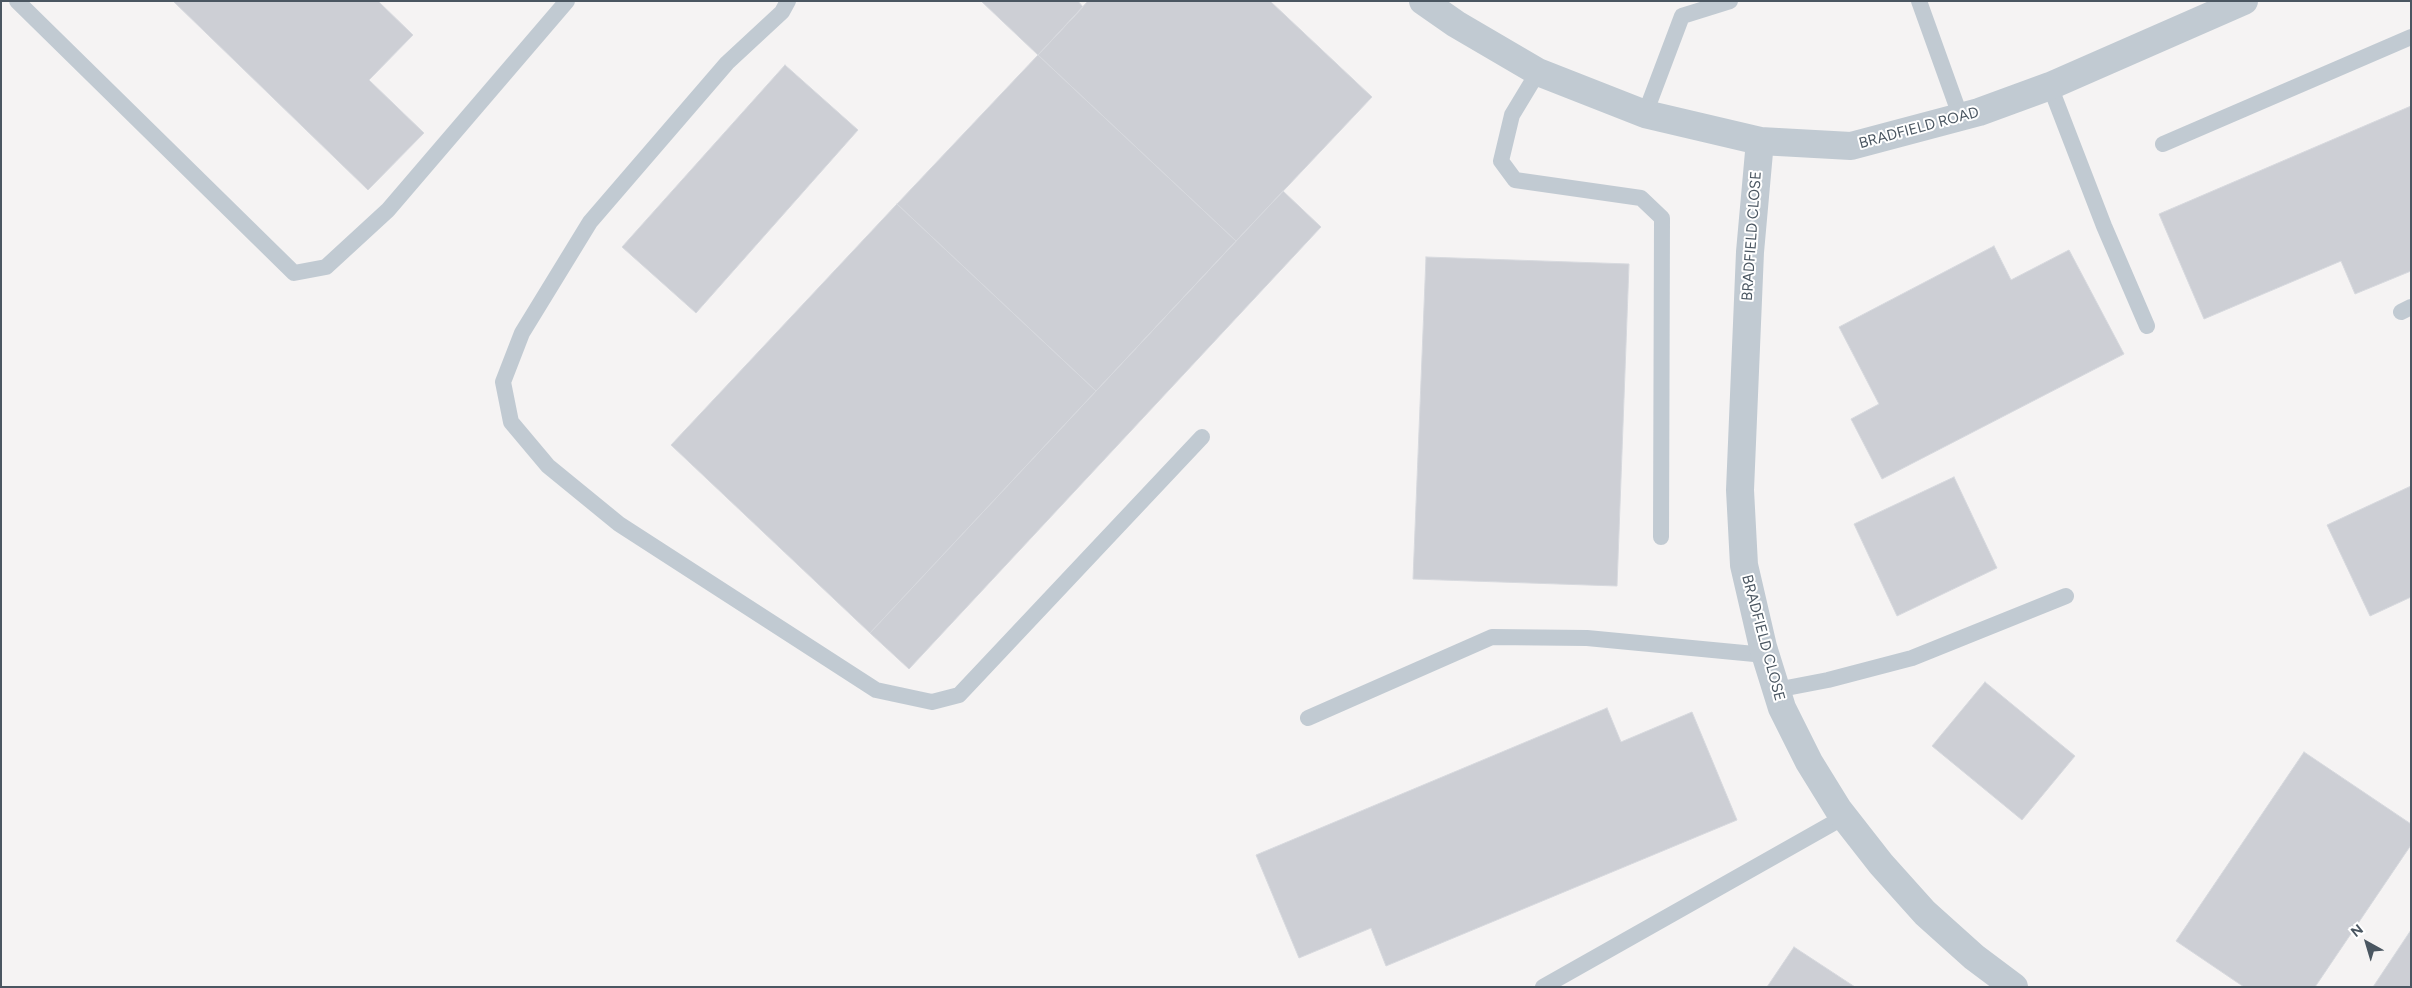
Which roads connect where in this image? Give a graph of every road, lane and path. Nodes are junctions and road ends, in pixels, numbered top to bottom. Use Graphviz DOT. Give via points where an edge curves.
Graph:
graph roads {
  1 [pos="17,1"];
  2 [pos="788,1"];
  3 [pos="1423,1"];
  4 [pos="1730,1"];
  5 [pos="1919,1"];
  6 [pos="2244,1"];
  7 [pos="561,3"];
  8 [pos="2411,36"];
  9 [pos="1538,72"];
  10 [pos="2050,86"];
  11 [pos="1645,114"];
  12 [pos="1961,118"];
  13 [pos="1760,141"];
  14 [pos="2163,144"];
  15 [pos="2147,326"];
  16 [pos="1202,437"];
  17 [pos="1661,537"];
  18 [pos="2066,596"];
  19 [pos="1765,655"];
  20 [pos="1776,690"];
  21 [pos="1308,718"];
  22 [pos="1844,817"];
  23 [pos="1543,987"];
  24 [pos="2014,987"];
  1 -- 7 [label="lane" via="294,273 326,267 388,210"];
  2 -- 16 [label="lane" via="782,12 727,63 590,222 522,333 503,382 511,422 548,466 619,524 876,690 932,702 959,695"];
  3 -- 9 [label="street, BRADFIELD ROAD"];
  4 -- 11 [label="lane" via="1682,16"];
  5 -- 12 [label="lane"];
  6 -- 10 [label="street, BRADFIELD ROAD"];
  8 -- 14 [label="lane"];
  9 -- 11 [label="street, BRADFIELD ROAD"];
  9 -- 17 [label="lane" via="1512,115 1501,161 1515,180 1642,198 1662,218"];
  10 -- 12 [label="street, BRADFIELD ROAD"];
  10 -- 15 [label="lane"];
  11 -- 13 [label="street, BRADFIELD ROAD"];
  12 -- 13 [label="street, BRADFIELD ROAD" via="1851,146"];
  13 -- 19 [label="street, BRADFIELD CLOSE" via="1750,252 1740,490 1744,565"];
  18 -- 20 [label="lane" via="1912,658"];
  19 -- 20 [label="street, BRADFIELD CLOSE"];
  19 -- 21 [label="lane" via="1587,638 1492,637"];
  20 -- 22 [label="street, BRADFIELD CLOSE" via="1809,762"];
  22 -- 23 [label="lane"];
  22 -- 24 [label="street, BRADFIELD CLOSE" via="1924,913 1974,958"];
}
